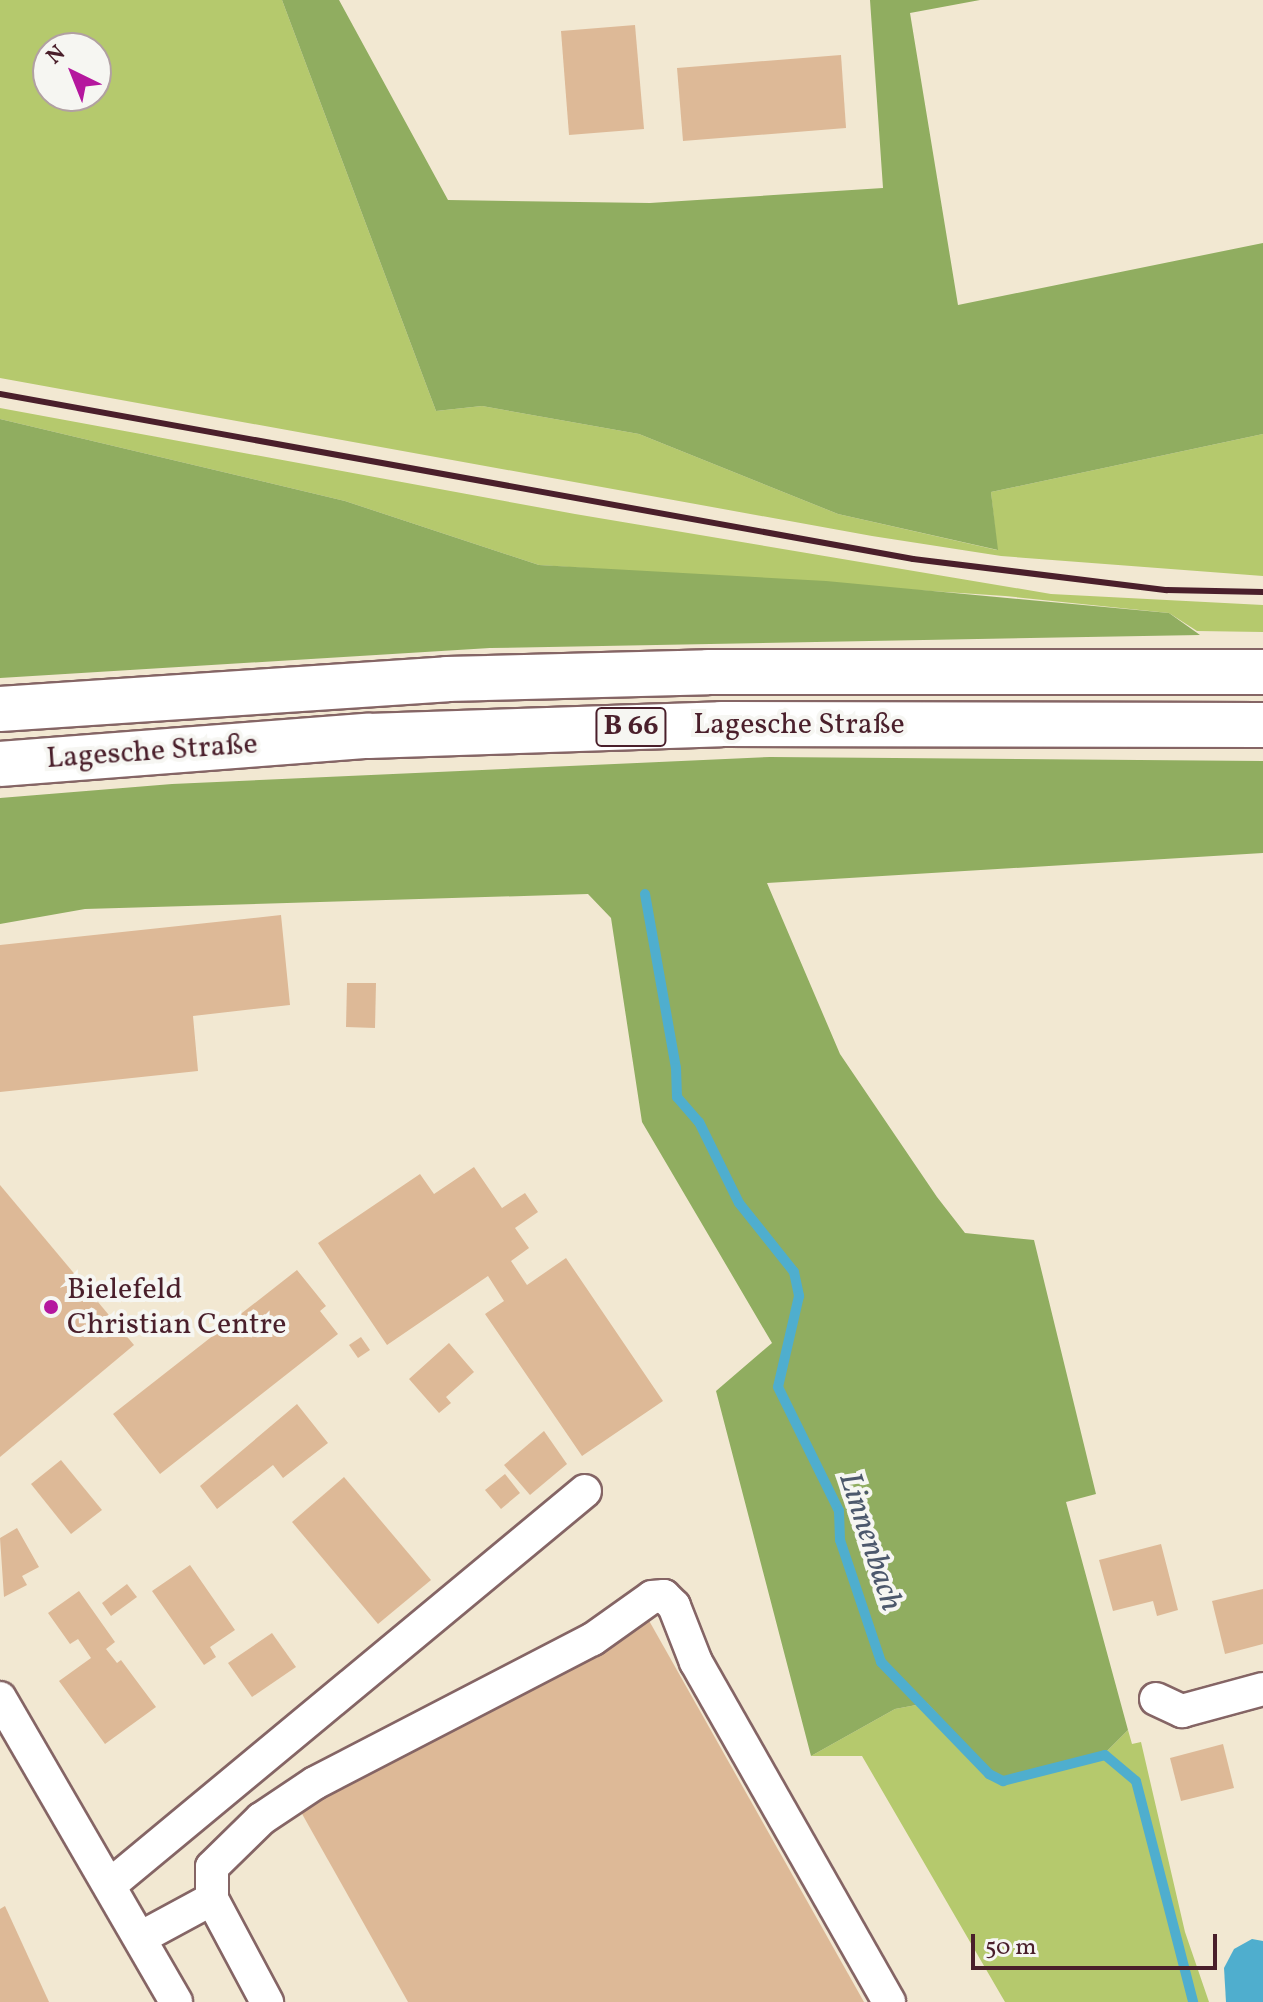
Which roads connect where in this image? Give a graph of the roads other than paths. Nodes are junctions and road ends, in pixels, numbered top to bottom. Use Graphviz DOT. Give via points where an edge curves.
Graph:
graph roads {
  1 [pos="1263,672"];
  2 [pos="0,709"];
  3 [pos="1263,725"];
  4 [pos="0,764"];
  5 [pos="585,1491"];
  6 [pos="1263,1689"];
  7 [pos="0,1698"];
  8 [pos="1156,1699"];
  9 [pos="110,1885"];
  10 [pos="212,1899"];
  11 [pos="140,1938"];
  12 [pos="176,2002"];
  13 [pos="267,2002"];
  14 [pos="889,2002"];
  1 -- 2 [label="highway, Lagesche Straße / B 66" via="708,672 447,679"];
  3 -- 4 [label="highway, Lagesche Straße / B 66" via="706,725 368,736"];
  5 -- 9 [label="street"];
  6 -- 8 [label="street" via="1182,1711"];
  7 -- 9 [label="street"];
  9 -- 11 [label="street"];
  10 -- 11 [label="street"];
  10 -- 13 [label="street"];
  10 -- 14 [label="street" via="212,1867 282,1804 593,1639 652,1597 664,1596 674,1606 696,1662"];
  11 -- 12 [label="street"];
}
